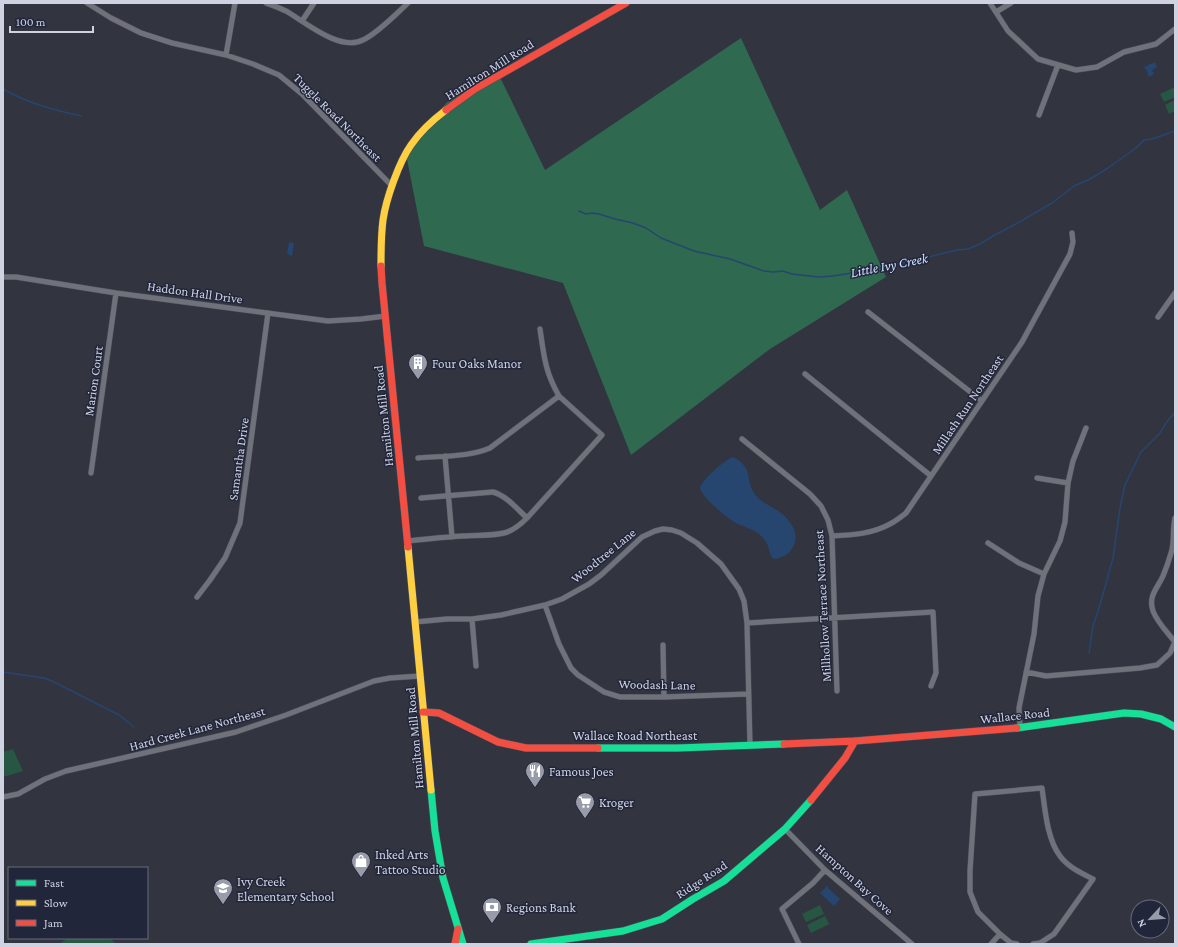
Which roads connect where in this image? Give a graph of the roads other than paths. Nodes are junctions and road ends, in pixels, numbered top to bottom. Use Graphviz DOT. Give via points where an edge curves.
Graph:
graph roads {
  1 [pos="87,3"];
  2 [pos="235,3"];
  3 [pos="266,3"];
  4 [pos="314,3"];
  5 [pos="408,3"];
  6 [pos="626,3"];
  7 [pos="990,3"];
  8 [pos="1011,3"];
  9 [pos="996,12"];
  10 [pos="302,21"];
  11 [pos="1175,29"];
  12 [pos="226,55"];
  13 [pos="1058,65"];
  14 [pos="1040,115"];
  15 [pos="392,186"];
  16 [pos="1072,233"];
  17 [pos="3,277"];
  18 [pos="116,292"];
  19 [pos="1175,293"];
  20 [pos="868,312"];
  21 [pos="268,313"];
  22 [pos="386,316"];
  23 [pos="1158,317"];
  24 [pos="540,329"];
  25 [pos="805,374"];
  26 [pos="559,396"];
  27 [pos="982,402"];
  28 [pos="1086,428"];
  29 [pos="742,438"];
  30 [pos="446,456"];
  31 [pos="418,458"];
  32 [pos="91,473"];
  33 [pos="931,476"];
  34 [pos="1037,478"];
  35 [pos="1068,483"];
  36 [pos="449,495"];
  37 [pos="421,498"];
  38 [pos="527,518"];
  39 [pos="1175,518"];
  40 [pos="832,536"];
  41 [pos="452,537"];
  42 [pos="408,542"];
  43 [pos="988,543"];
  44 [pos="1044,574"];
  45 [pos="197,597"];
  46 [pos="545,605"];
  47 [pos="834,618"];
  48 [pos="472,619"];
  49 [pos="415,622"];
  50 [pos="747,623"];
  51 [pos="1175,642"];
  52 [pos="663,645"];
  53 [pos="476,666"];
  54 [pos="1026,672"];
  55 [pos="420,676"];
  56 [pos="931,686"];
  57 [pos="838,691"];
  58 [pos="748,694"];
  59 [pos="664,697"];
  60 [pos="423,712"];
  61 [pos="1175,727"];
  62 [pos="1020,728"];
  63 [pos="855,741"];
  64 [pos="750,745"];
  65 [pos="3,797"];
  66 [pos="785,829"];
  67 [pos="825,870"];
  68 [pos="458,929"];
  69 [pos="1000,934"];
  70 [pos="455,944"];
  71 [pos="463,944"];
  72 [pos="532,944"];
  73 [pos="799,944"];
  74 [pos="912,944"];
  75 [pos="991,944"];
  76 [pos="1017,944"];
  77 [pos="1033,944"];
  1 -- 12 [label="street, Tuggle Road Northeast" via="142,33 172,43"];
  2 -- 12 [label="street"];
  3 -- 10 [label="street"];
  4 -- 10 [label="street"];
  5 -- 10 [label="street" via="370,36 353,43 332,38"];
  6 -- 15 [label="street, Hamilton Mill Road" via="475,89 444,112 411,145"];
  7 -- 9 [label="street"];
  8 -- 9 [label="street"];
  9 -- 13 [label="street" via="1008,31 1038,59"];
  11 -- 13 [label="street" via="1156,44 1124,52 1097,68 1076,70"];
  12 -- 15 [label="street, Tuggle Road Northeast" via="279,75 302,94"];
  13 -- 14 [label="street"];
  15 -- 22 [label="street, Hamilton Mill Road" via="383,219 380,251"];
  16 -- 27 [label="street, Millash Run Northeast" via="1070,254 1022,342"];
  17 -- 18 [label="street, Haddon Hall Drive"];
  18 -- 21 [label="street, Haddon Hall Drive"];
  18 -- 32 [label="street, Marion Court"];
  19 -- 23 [label="street"];
  20 -- 27 [label="street"];
  21 -- 22 [label="street, Haddon Hall Drive" via="328,320"];
  21 -- 45 [label="street, Samantha Drive" via="240,523 225,558"];
  22 -- 42 [label="street, Hamilton Mill Road"];
  24 -- 26 [label="street" via="547,371"];
  25 -- 33 [label="street"];
  26 -- 30 [label="street" via="490,448 473,454"];
  26 -- 38 [label="street" via="602,435"];
  27 -- 33 [label="street, Millash Run Northeast"];
  28 -- 35 [label="street"];
  29 -- 40 [label="street, Millhollow Terrace Northeast" via="810,494 821,506"];
  30 -- 31 [label="street"];
  30 -- 36 [label="street"];
  33 -- 40 [label="street, Millash Run Northeast" via="906,513 891,524 876,531"];
  34 -- 35 [label="street"];
  35 -- 44 [label="street" via="1066,522"];
  36 -- 37 [label="street"];
  36 -- 38 [label="street" via="493,492 504,497"];
  36 -- 41 [label="street"];
  38 -- 41 [label="street" via="521,525 504,532"];
  39 -- 51 [label="street" via="1172,550 1152,601 1154,612"];
  40 -- 47 [label="street, Millhollow Terrace Northeast"];
  41 -- 42 [label="street"];
  42 -- 49 [label="street, Hamilton Mill Road"];
  43 -- 44 [label="street" via="1019,563"];
  44 -- 54 [label="street"];
  46 -- 48 [label="street, Woodtree Lane"];
  46 -- 50 [label="street, Woodtree Lane" via="589,584 642,537 663,529 681,533 721,564 740,589"];
  46 -- 59 [label="street, Woodash Lane" via="566,660 578,675 604,692 620,697"];
  47 -- 50 [label="street"];
  47 -- 56 [label="street" via="933,612 936,673"];
  47 -- 57 [label="street, Millhollow Terrace Northeast"];
  48 -- 49 [label="street, Woodtree Lane"];
  48 -- 53 [label="street"];
  49 -- 55 [label="street, Hamilton Mill Road"];
  50 -- 58 [label="street, Woodtree Lane"];
  51 -- 54 [label="street" via="1170,653 1157,665 1046,676"];
  52 -- 59 [label="street"];
  54 -- 62 [label="street" via="1019,708"];
  55 -- 60 [label="street, Hamilton Mill Road"];
  55 -- 65 [label="street, Hard Creek Lane Northeast" via="374,681 236,732 66,771 18,794"];
  58 -- 59 [label="street, Woodash Lane"];
  58 -- 64 [label="street, Woodtree Lane"];
  60 -- 64 [label="street, Wallace Road Northeast" via="439,713 498,742 526,748 678,748"];
  60 -- 68 [label="street, Hamilton Mill Road" via="440,866"];
  61 -- 62 [label="street, Wallace Road" via="1161,719 1124,713"];
  62 -- 63 [label="street, Wallace Road"];
  63 -- 64 [label="street, Wallace Road Northeast"];
  63 -- 66 [label="street, Ridge Road" via="828,781"];
  66 -- 67 [label="street, Hampton Bay Cove"];
  66 -- 72 [label="street, Ridge Road" via="724,881 662,919 586,937"];
  67 -- 73 [label="street" via="782,909"];
  67 -- 74 [label="street, Hampton Bay Cove"];
  68 -- 70 [label="street"];
  68 -- 71 [label="street, Hamilton Mill Road"];
  69 -- 75 [label="street"];
  69 -- 76 [label="street"];
  69 -- 77 [label="street" via="978,912 970,892 975,794 1042,788 1050,836 1060,856 1093,880 1054,934"];
}
